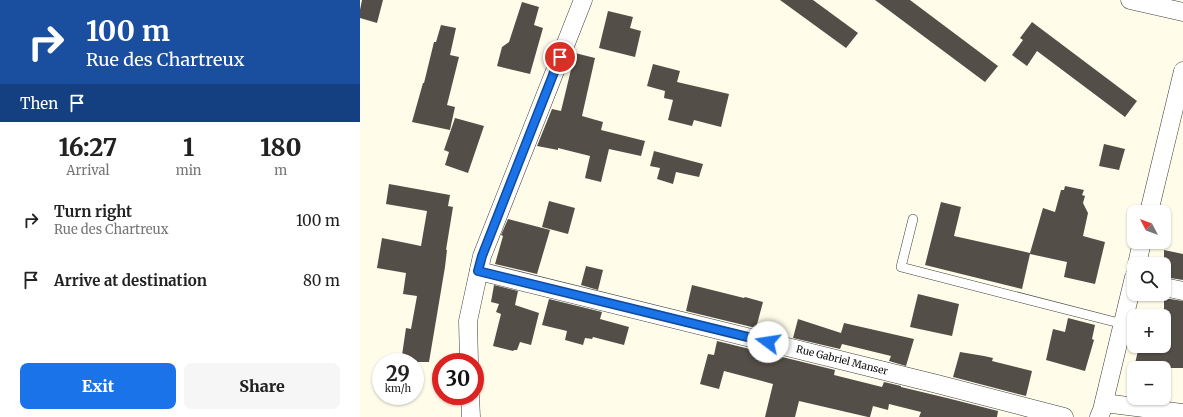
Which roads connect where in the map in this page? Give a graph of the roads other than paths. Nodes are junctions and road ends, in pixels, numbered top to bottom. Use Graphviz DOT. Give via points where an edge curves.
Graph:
graph roads {
  1 [pos="583,0"];
  2 [pos="1130,0"];
  3 [pos="1183,12"];
  4 [pos="1183,70"];
  5 [pos="1151,205"];
  6 [pos="914,218"];
  7 [pos="478,271"];
  8 [pos="1171,288"];
  9 [pos="1183,291"];
  10 [pos="1129,301"];
  11 [pos="1123,324"];
  12 [pos="469,353"];
  13 [pos="470,405"];
  14 [pos="1102,410"];
  15 [pos="1183,413"];
  16 [pos="471,417"];
  17 [pos="1064,417"];
  1 -- 7 [label="street"];
  2 -- 3 [label="street"];
  4 -- 5 [label="street"];
  6 -- 11 [label="lane" via="901,267"];
  7 -- 12 [label="street" via="468,321"];
  7 -- 17 [label="street, Rue Gabriel Manser"];
  8 -- 9 [label="street"];
  10 -- 11 [label="street"];
  11 -- 14 [label="street"];
  13 -- 16 [label="street"];
  14 -- 15 [label="street"];
}
